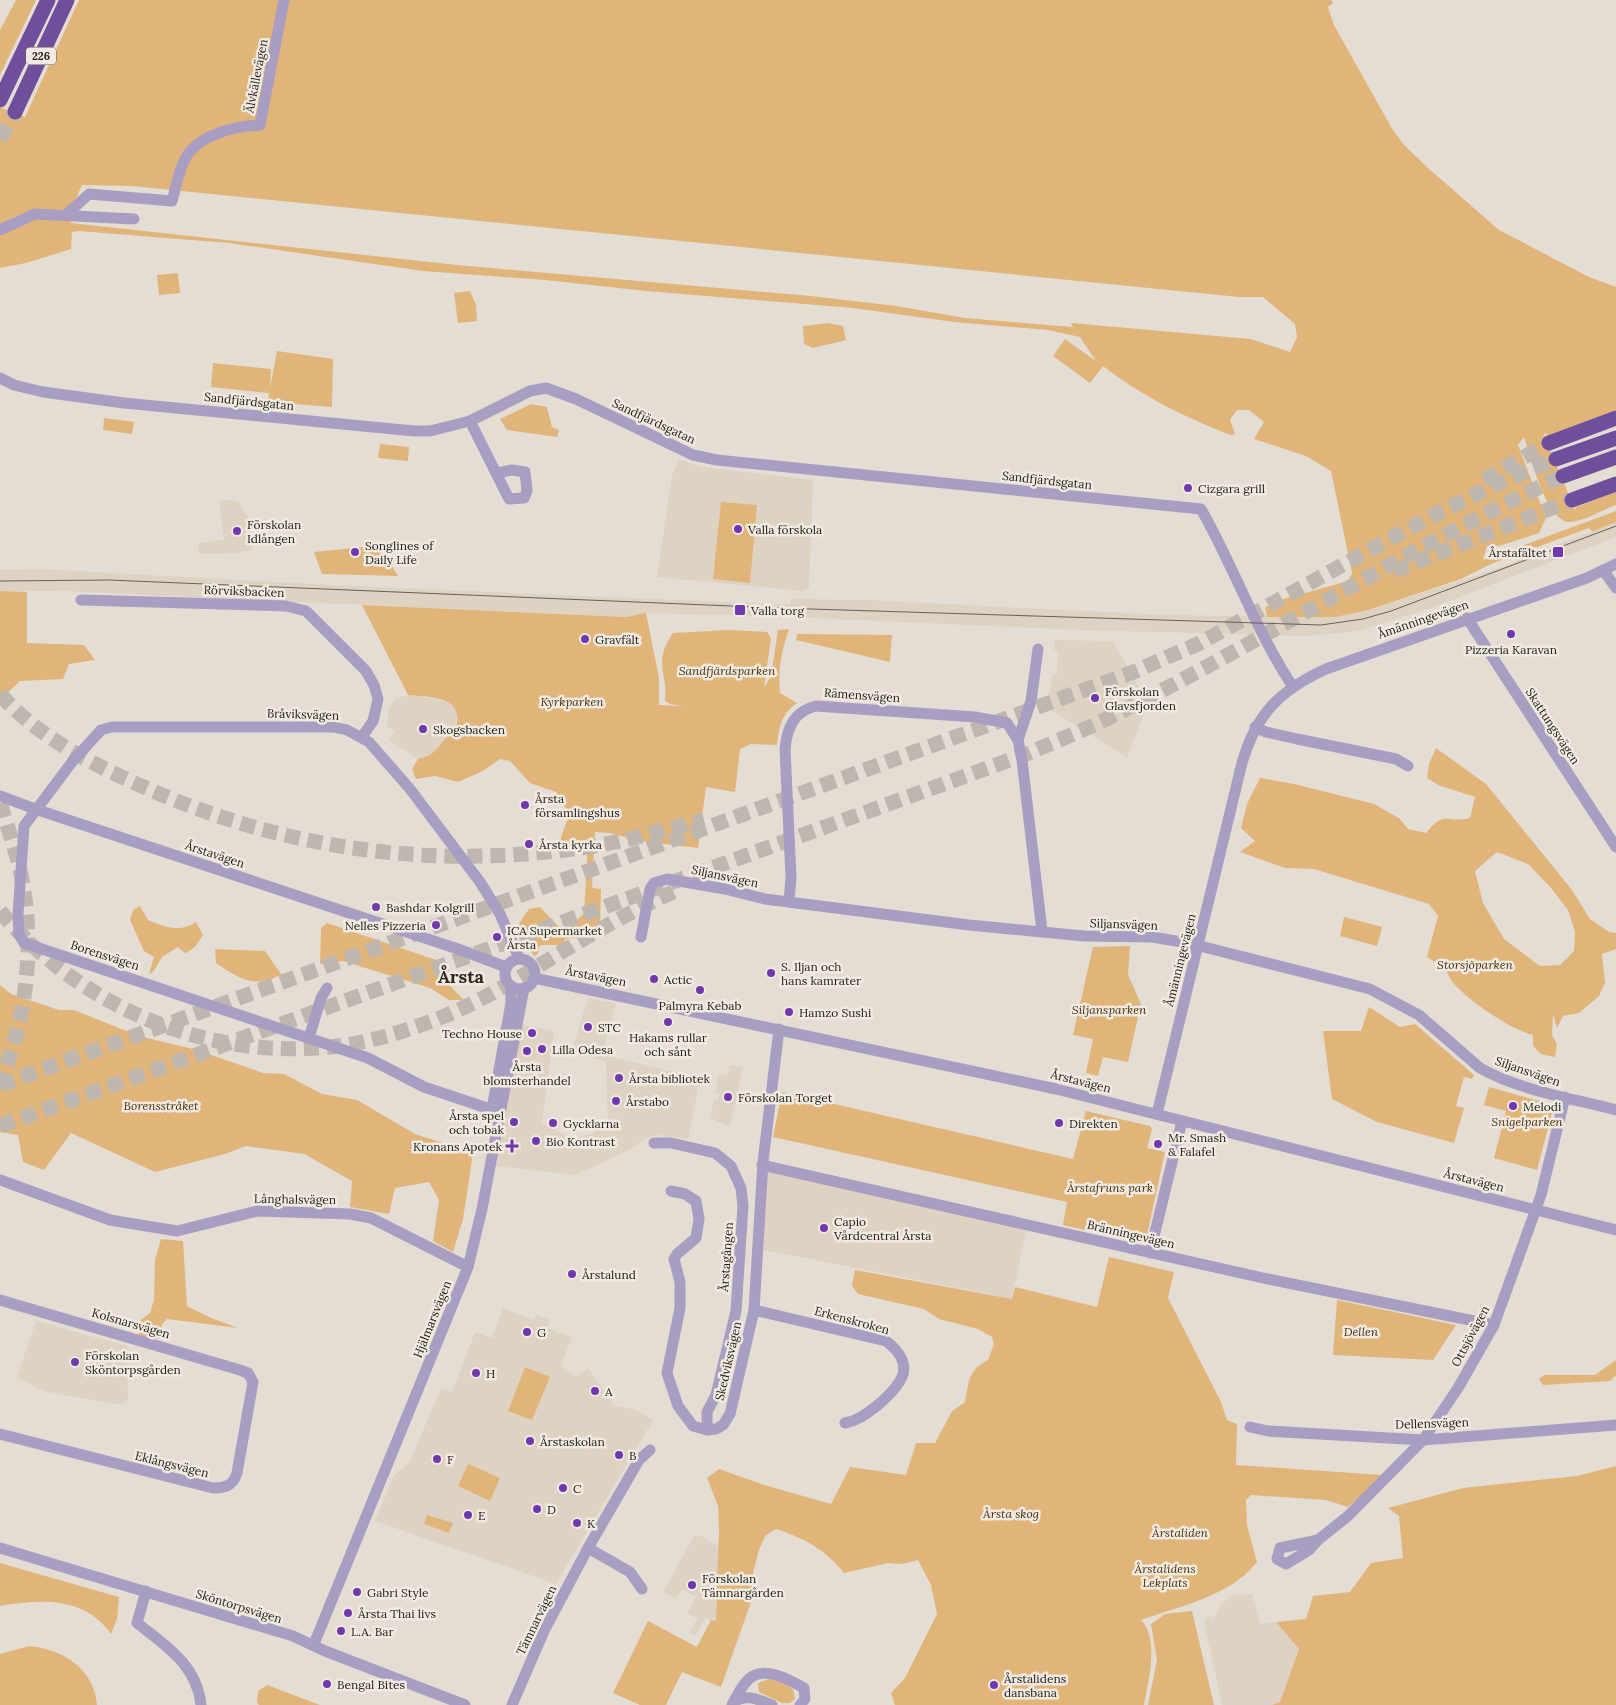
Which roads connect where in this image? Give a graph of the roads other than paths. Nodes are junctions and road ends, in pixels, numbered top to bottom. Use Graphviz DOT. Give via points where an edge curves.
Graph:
graph roads {
  1 [pos="48,0"];
  2 [pos="68,0"];
  3 [pos="284,0"];
  4 [pos="0,100"];
  5 [pos="15,112"];
  6 [pos="67,214"];
  7 [pos="134,219"];
  8 [pos="0,230"];
  9 [pos="0,378"];
  10 [pos="1616,418"];
  11 [pos="470,421"];
  12 [pos="1616,438"];
  13 [pos="1549,443"];
  14 [pos="1616,457"];
  15 [pos="1556,459"];
  16 [pos="498,473"];
  17 [pos="1563,476"];
  18 [pos="1616,484"];
  19 [pos="1572,500"];
  20 [pos="1616,564"];
  21 [pos="1603,570"];
  22 [pos="1616,588"];
  23 [pos="81,600"];
  24 [pos="1467,618"];
  25 [pos="1038,649"];
  26 [pos="1293,687"];
  27 [pos="1255,727"];
  28 [pos="362,737"];
  29 [pos="1018,740"];
  30 [pos="1408,766"];
  31 [pos="0,796"];
  32 [pos="35,810"];
  33 [pos="1616,847"];
  34 [pos="789,902"];
  35 [pos="1042,931"];
  36 [pos="641,938"];
  37 [pos="1198,945"];
  38 [pos="519,958"];
  39 [pos="506,967"];
  40 [pos="534,978"];
  41 [pos="511,987"];
  42 [pos="327,988"];
  43 [pos="524,988"];
  44 [pos="779,1028"];
  45 [pos="309,1038"];
  46 [pos="1565,1098"];
  47 [pos="1616,1110"];
  48 [pos="496,1111"];
  49 [pos="1157,1114"];
  50 [pos="1182,1121"];
  51 [pos="654,1143"];
  52 [pos="762,1165"];
  53 [pos="0,1180"];
  54 [pos="671,1191"];
  55 [pos="1534,1210"];
  56 [pos="1616,1230"];
  57 [pos="1150,1253"];
  58 [pos="464,1266"];
  59 [pos="0,1300"];
  60 [pos="754,1310"];
  61 [pos="1494,1325"];
  62 [pos="252,1378"];
  63 [pos="845,1423"];
  64 [pos="1616,1425"];
  65 [pos="1250,1427"];
  66 [pos="707,1430"];
  67 [pos="0,1434"];
  68 [pos="1423,1440"];
  69 [pos="650,1450"];
  70 [pos="1318,1540"];
  71 [pos="0,1548"];
  72 [pos="588,1548"];
  73 [pos="642,1589"];
  74 [pos="146,1591"];
  75 [pos="310,1643"];
  76 [pos="733,1703"];
  77 [pos="201,1705"];
  78 [pos="465,1705"];
  79 [pos="512,1705"];
  80 [pos="772,1705"];
  81 [pos="800,1705"];
  1 -- 4 [label="highway, 226"];
  2 -- 5 [label="highway, 226"];
  3 -- 6 [label="street, Älvkällevägen" via="260,125 229,130 192,149 184,160 172,201 89,194"];
  6 -- 7 [label="street"];
  6 -- 8 [label="street" via="35,214"];
  9 -- 11 [label="street, Sandfjärdsgatan" via="43,392 124,403 394,430 430,431"];
  10 -- 13 [label="highway"];
  11 -- 16 [label="street"];
  11 -- 26 [label="street, Sandfjärdsgatan" via="530,391 546,388 693,455 717,460 1201,510 1223,547 1275,658"];
  12 -- 15 [label="highway"];
  14 -- 17 [label="highway"];
  18 -- 19 [label="highway"];
  20 -- 21 [label="street, Åmänningevägen"];
  21 -- 22 [label="street"];
  21 -- 24 [label="street, Åmänningevägen"];
  23 -- 28 [label="street, Rörviksbacken" via="286,606 306,610 366,671 374,685 378,699 375,713"];
  24 -- 26 [label="street, Åmänningevägen" via="1326,669"];
  24 -- 33 [label="street, Skattungsvägen"];
  25 -- 29 [label="street" via="1031,701"];
  26 -- 27 [label="street, Åmänningevägen" via="1269,708"];
  27 -- 30 [label="street" via="1396,759"];
  27 -- 37 [label="street, Åmänningevägen" via="1242,763"];
  28 -- 32 [label="street, Bråviksvägen" via="334,727 112,727 101,730"];
  28 -- 38 [label="street, Bråviksvägen" via="374,746 410,789 480,882 507,926"];
  29 -- 34 [label="street, Rämensvägen" via="1007,723 975,717 816,706 801,712 788,729 785,749 791,877"];
  29 -- 35 [label="street"];
  31 -- 32 [label="street, Årstavägen"];
  32 -- 39 [label="street, Årstavägen"];
  32 -- 45 [label="street, Borensvägen" via="24,826 23,835 18,925 24,943"];
  34 -- 35 [label="street, Siljansvägen"];
  34 -- 36 [label="street, Siljansvägen" via="667,879 654,883 650,889"];
  35 -- 37 [label="street, Siljansvägen" via="1084,936 1152,937"];
  37 -- 46 [label="street, Siljansvägen" via="1370,989 1419,1015 1480,1068"];
  37 -- 49 [label="street, Åmänningevägen"];
  38 -- 39 [label="street"];
  38 -- 40 [label="street" via="532,964"];
  39 -- 41 [label="street" via="505,978"];
  40 -- 43 [label="street"];
  40 -- 44 [label="street, Årstavägen"];
  41 -- 43 [label="street"];
  41 -- 48 [label="street, Hjälmarsvägen"];
  42 -- 45 [label="street"];
  43 -- 48 [label="street, Hjälmarsvägen"];
  44 -- 49 [label="street, Årstavägen"];
  44 -- 52 [label="street, Skedviksvägen"];
  45 -- 48 [label="street, Borensvägen" via="368,1058 424,1087"];
  46 -- 47 [label="street, Siljansvägen"];
  46 -- 55 [label="street, Ottsjövägen"];
  48 -- 58 [label="street, Hjälmarsvägen"];
  49 -- 50 [label="street, Årstavägen"];
  50 -- 55 [label="street, Årstavägen"];
  50 -- 57 [label="street"];
  51 -- 66 [label="street, Årstagången" via="672,1143 715,1153 731,1166 741,1188 743,1206 736,1311 716,1395 707,1412"];
  52 -- 57 [label="street, Bränningevägen"];
  52 -- 60 [label="street, Skedviksvägen"];
  53 -- 58 [label="street, Långhalsvägen" via="110,1220 177,1231 257,1211 350,1214 371,1218"];
  54 -- 66 [label="street" via="696,1201 699,1219 696,1238 674,1259 680,1290 678,1322 668,1373 673,1395 687,1421"];
  55 -- 56 [label="street, Årstavägen"];
  55 -- 61 [label="street, Ottsjövägen"];
  57 -- 61 [label="street, Bränningevägen"];
  58 -- 75 [label="street, Hjälmarsvägen"];
  59 -- 62 [label="street, Kolsnarsvägen" via="240,1370"];
  60 -- 63 [label="street, Erkenskroken" via="886,1341 896,1349 904,1367 902,1381 858,1420"];
  60 -- 66 [label="street, Skedviksvägen" via="730,1414 716,1430"];
  61 -- 68 [label="street, Ottsjövägen"];
  62 -- 67 [label="street, Eklångsvägen" via="252,1395 237,1473 233,1482 224,1488 213,1488"];
  64 -- 68 [label="street, Dellensvägen"];
  65 -- 68 [label="street, Dellensvägen" via="1268,1431"];
  68 -- 70 [label="street, Ottsjövägen" via="1348,1516"];
  69 -- 72 [label="street, Tämnarvägen" via="639,1460"];
  71 -- 74 [label="street, Sköntorpsvägen"];
  72 -- 73 [label="street" via="630,1572"];
  72 -- 79 [label="street, Tämnarvägen" via="544,1632"];
  74 -- 75 [label="street, Sköntorpsvägen"];
  74 -- 77 [label="street" via="136,1623 184,1662 195,1679"];
  75 -- 78 [label="street, Sköntorpsvägen"];
  76 -- 80 [label="street" via="741,1696"];
  76 -- 81 [label="street" via="751,1677 765,1673 804,1688 805,1699"];
}
